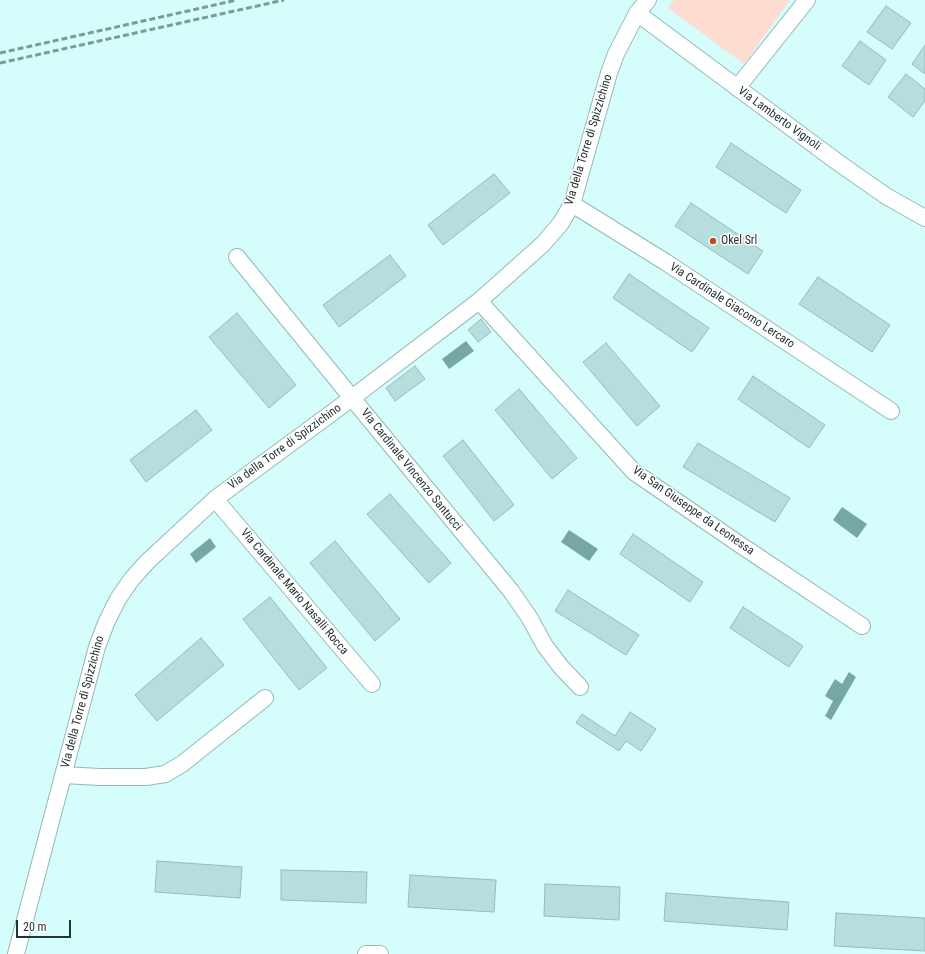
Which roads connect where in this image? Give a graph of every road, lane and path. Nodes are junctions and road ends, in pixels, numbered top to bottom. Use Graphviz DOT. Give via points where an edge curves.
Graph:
graph roads {
  1 [pos="648,0"];
  2 [pos="807,0"];
  3 [pos="637,13"];
  4 [pos="737,88"];
  5 [pos="572,204"];
  6 [pos="925,218"];
  7 [pos="237,257"];
  8 [pos="480,301"];
  9 [pos="352,398"];
  10 [pos="891,411"];
  11 [pos="215,499"];
  12 [pos="862,626"];
  13 [pos="372,684"];
  14 [pos="580,687"];
  15 [pos="265,698"];
  16 [pos="63,775"];
  17 [pos="16,954"];
  18 [pos="366,954"];
  19 [pos="380,954"];
  1 -- 3 [label="street, Via della Torre di Spizzichino"];
  2 -- 4 [label="street"];
  3 -- 4 [label="street, Via Lamberto Vignoli"];
  3 -- 5 [label="street, Via della Torre di Spizzichino" via="609,73"];
  4 -- 6 [label="street, Via Lamberto Vignoli" via="874,188"];
  5 -- 8 [label="street, Via della Torre di Spizzichino" via="561,223 543,244"];
  5 -- 10 [label="street, Via Cardinale Giacomo Lercaro" via="667,263"];
  7 -- 9 [label="street, Via Cardinale Vincenzo Santucci"];
  8 -- 9 [label="street, Via della Torre di Spizzichino"];
  8 -- 12 [label="street, Via San Giuseppe da Leonessa" via="634,472"];
  9 -- 11 [label="street, Via della Torre di Spizzichino"];
  9 -- 14 [label="street, Via Cardinale Vincenzo Santucci" via="511,591 545,646"];
  11 -- 13 [label="street, Via Cardinale Mario Nasalli Rocca"];
  11 -- 16 [label="street, Via della Torre di Spizzichino" via="147,562 118,599 97,647"];
  15 -- 16 [label="street" via="182,764 165,774 146,777"];
  16 -- 17 [label="street, Via della Torre di Spizzichino"];
  18 -- 19 [label="street"];
}
